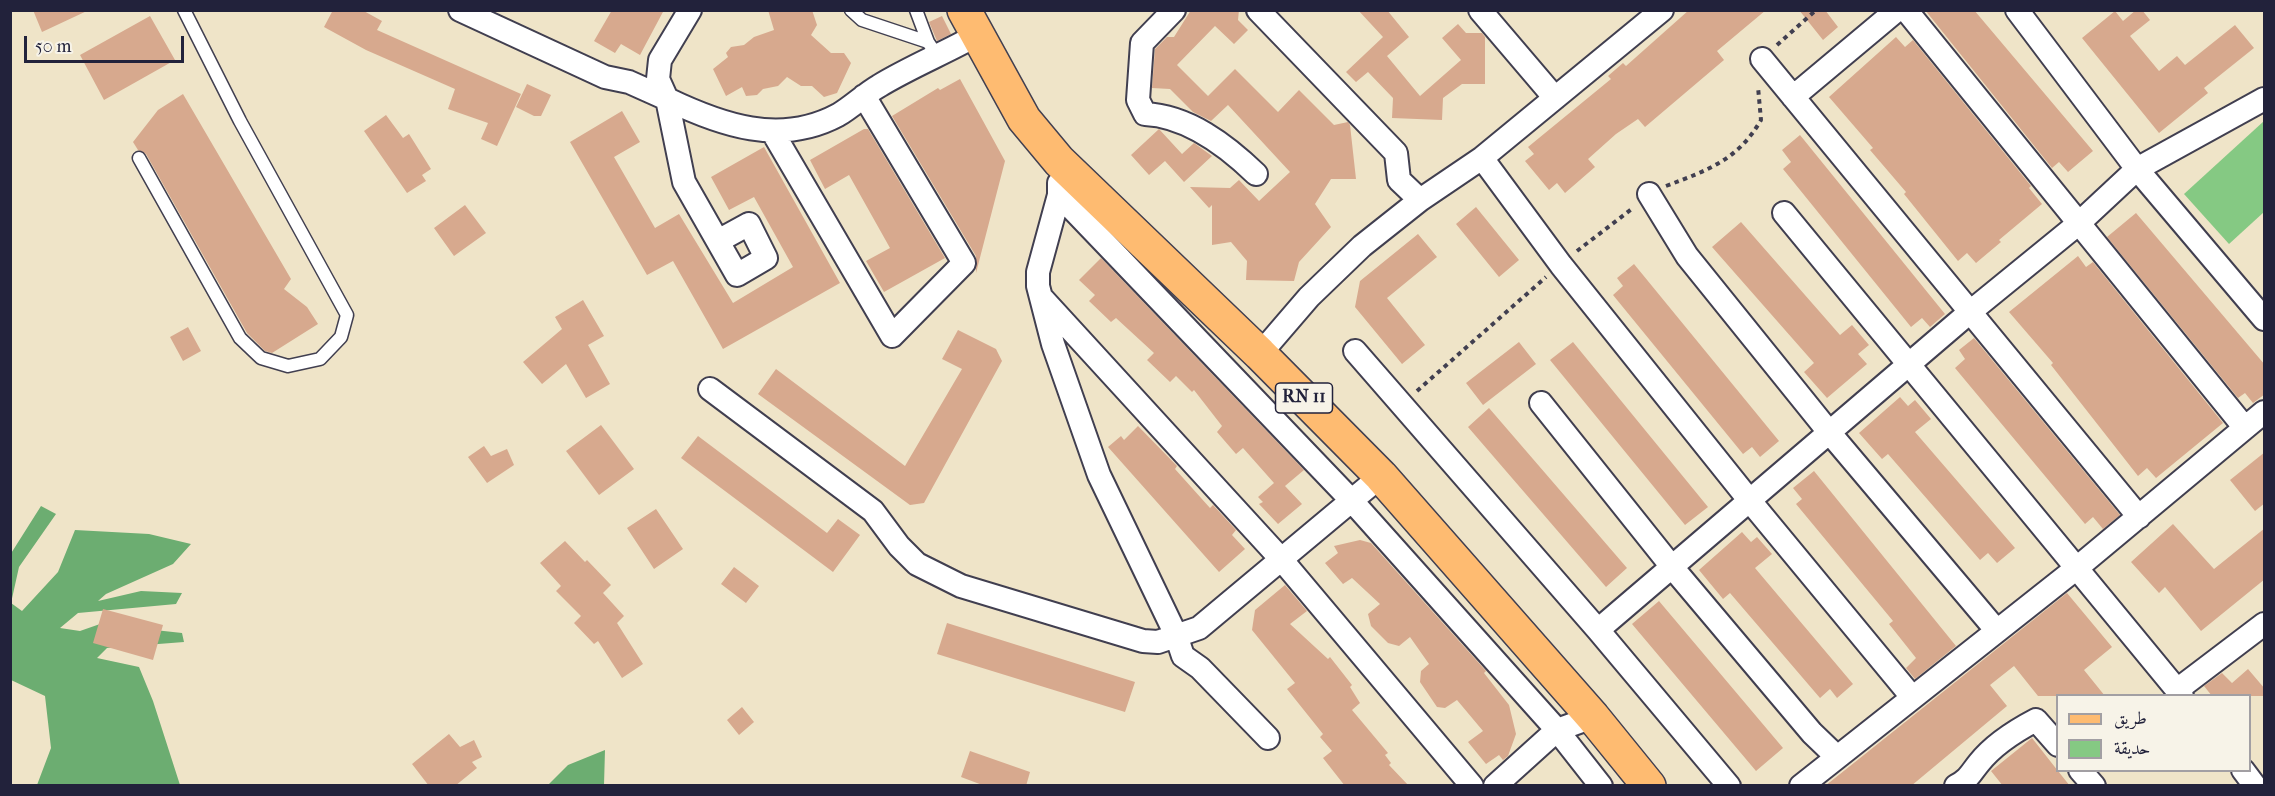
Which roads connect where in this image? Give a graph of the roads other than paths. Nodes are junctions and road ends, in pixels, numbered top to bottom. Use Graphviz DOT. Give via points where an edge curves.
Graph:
graph roads {
  1 [pos="184,10"];
  2 [pos="460,10"];
  3 [pos="690,10"];
  4 [pos="851,10"];
  5 [pos="916,10"];
  6 [pos="1174,10"];
  7 [pos="1258,10"];
  8 [pos="1480,10"];
  9 [pos="1897,10"];
  10 [pos="1906,10"];
  11 [pos="2017,10"];
  12 [pos="1660,11"];
  13 [pos="971,23"];
  14 [pos="933,49"];
  15 [pos="1762,59"];
  16 [pos="864,96"];
  17 [pos="1793,97"];
  18 [pos="1556,98"];
  19 [pos="667,99"];
  20 [pos="2265,99"];
  21 [pos="772,131"];
  22 [pos="140,158"];
  23 [pos="1482,158"];
  24 [pos="1059,161"];
  25 [pos="2137,169"];
  26 [pos="1256,174"];
  27 [pos="1649,194"];
  28 [pos="1059,195"];
  29 [pos="1420,200"];
  30 [pos="1784,213"];
  31 [pos="2078,224"];
  32 [pos="718,241"];
  33 [pos="1041,297"];
  34 [pos="1970,312"];
  35 [pos="2265,319"];
  36 [pos="1356,351"];
  37 [pos="1260,354"];
  38 [pos="1908,365"];
  39 [pos="710,389"];
  40 [pos="1541,403"];
  41 [pos="2265,412"];
  42 [pos="2245,428"];
  43 [pos="1829,432"];
  44 [pos="1381,476"];
  45 [pos="1352,501"];
  46 [pos="1750,501"];
  47 [pos="2139,517"];
  48 [pos="1281,559"];
  49 [pos="1672,567"];
  50 [pos="2078,567"];
  51 [pos="2265,624"];
  52 [pos="1598,630"];
  53 [pos="1997,631"];
  54 [pos="1176,635"];
  55 [pos="2180,693"];
  56 [pos="1912,697"];
  57 [pos="1593,717"];
  58 [pos="1557,730"];
  59 [pos="1268,738"];
  60 [pos="2056,743"];
  61 [pos="1838,757"];
  62 [pos="2081,772"];
  63 [pos="2243,772"];
  64 [pos="1967,783"];
  65 [pos="1472,786"];
  66 [pos="1495,786"];
  67 [pos="1601,786"];
  68 [pos="1649,786"];
  69 [pos="1729,786"];
  70 [pos="1801,786"];
  71 [pos="2094,786"];
  72 [pos="2255,786"];
  1 -- 22 [label="lane" via="347,315 341,337 320,359 288,366 261,358 240,338"];
  2 -- 19 [label="street" via="605,77 629,82"];
  3 -- 19 [label="street" via="660,60 658,79"];
  4 -- 14 [label="lane" via="862,20"];
  5 -- 14 [label="lane"];
  6 -- 26 [label="street" via="1142,43 1138,100 1145,114 1164,115 1218,141"];
  7 -- 29 [label="street" via="1396,153 1399,180"];
  8 -- 18 [label="street"];
  9 -- 17 [label="street"];
  10 -- 31 [label="street"];
  11 -- 25 [label="street"];
  12 -- 18 [label="street"];
  13 -- 14 [label="street"];
  13 -- 24 [label="main road, RN 11" via="1024,119"];
  14 -- 16 [label="street"];
  15 -- 17 [label="street"];
  16 -- 21 [label="street" via="830,118"];
  16 -- 21 [label="street" via="964,263 892,336"];
  17 -- 34 [label="street"];
  18 -- 23 [label="street"];
  19 -- 21 [label="street" via="753,131"];
  19 -- 32 [label="street" via="684,182"];
  20 -- 25 [label="street"];
  23 -- 29 [label="street"];
  23 -- 46 [label="street" via="1561,265"];
  24 -- 28 [label="street"];
  24 -- 37 [label="main road, RN 11"];
  25 -- 31 [label="street"];
  25 -- 35 [label="street"];
  27 -- 43 [label="street" via="1687,256"];
  28 -- 33 [label="street" via="1038,272"];
  28 -- 45 [label="street"];
  29 -- 37 [label="street" via="1362,246 1309,297"];
  30 -- 38 [label="street"];
  31 -- 34 [label="street"];
  31 -- 42 [label="street"];
  33 -- 48 [label="street"];
  33 -- 54 [label="street" via="1053,344 1099,476"];
  34 -- 38 [label="street"];
  34 -- 47 [label="street"];
  36 -- 52 [label="street"];
  37 -- 44 [label="main road, RN 11"];
  38 -- 43 [label="street"];
  38 -- 50 [label="street"];
  39 -- 54 [label="street" via="873,511 899,546 934,575 1143,641 1158,642"];
  40 -- 49 [label="street"];
  41 -- 42 [label="street"];
  42 -- 47 [label="street"];
  43 -- 46 [label="street"];
  43 -- 53 [label="street"];
  44 -- 45 [label="street"];
  44 -- 57 [label="main road, RN 11"];
  45 -- 48 [label="street"];
  45 -- 58 [label="street"];
  46 -- 49 [label="street"];
  46 -- 56 [label="street"];
  47 -- 50 [label="street"];
  48 -- 54 [label="street" via="1199,628"];
  48 -- 65 [label="street"];
  49 -- 52 [label="street"];
  49 -- 61 [label="street" via="1812,733"];
  50 -- 53 [label="street"];
  50 -- 55 [label="street"];
  51 -- 55 [label="street"];
  52 -- 69 [label="street"];
  53 -- 56 [label="street"];
  54 -- 59 [label="street" via="1183,656 1200,668"];
  56 -- 61 [label="street"];
  57 -- 58 [label="street"];
  57 -- 68 [label="main road, RN 11"];
  58 -- 66 [label="street"];
  58 -- 67 [label="street"];
  60 -- 64 [label="street" via="2036,720 2010,734 1978,763"];
  61 -- 70 [label="street"];
  62 -- 71 [label="street"];
  63 -- 72 [label="street"];
}
